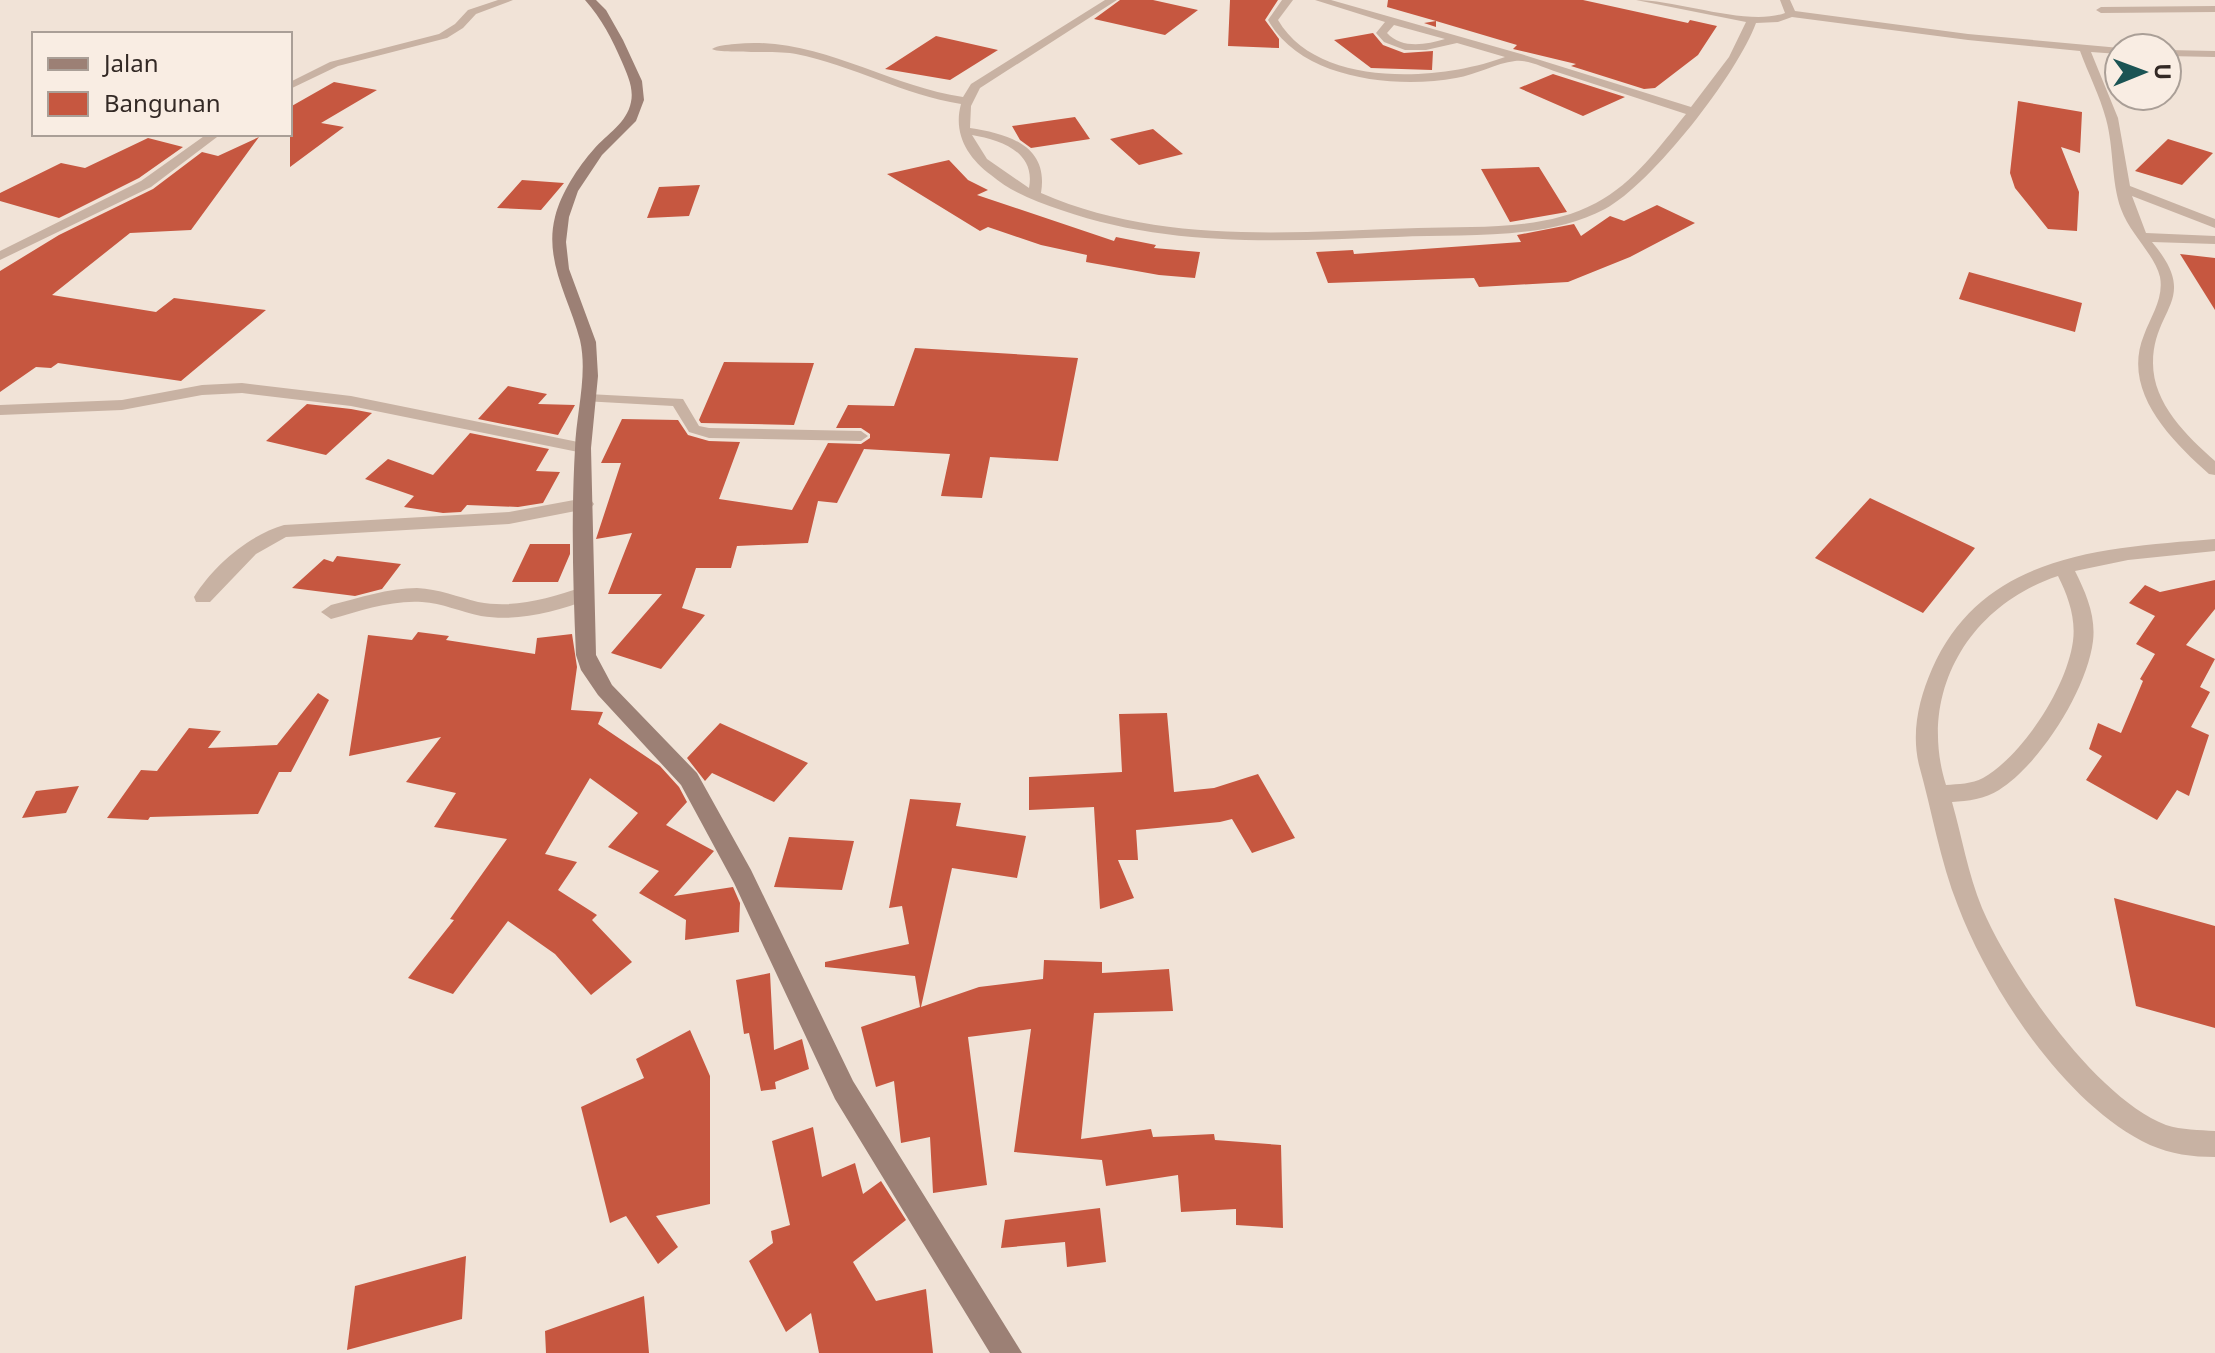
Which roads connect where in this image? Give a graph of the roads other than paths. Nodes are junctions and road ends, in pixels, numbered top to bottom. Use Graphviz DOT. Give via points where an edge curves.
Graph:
graph roads {
  1 [pos="508,0"];
  2 [pos="590,0"];
  3 [pos="1112,0"];
  4 [pos="1288,0"];
  5 [pos="1320,0"];
  6 [pos="1641,0"];
  7 [pos="1785,0"];
  8 [pos="2215,9"];
  9 [pos="2101,10"];
  10 [pos="1791,14"];
  11 [pos="1752,20"];
  12 [pos="1392,21"];
  13 [pos="1455,39"];
  14 [pos="2084,48"];
  15 [pos="717,49"];
  16 [pos="2103,50"];
  17 [pos="2183,53"];
  18 [pos="2215,54"];
  19 [pos="1517,56"];
  20 [pos="292,85"];
  21 [pos="962,85"];
  22 [pos="915,87"];
  23 [pos="965,101"];
  24 [pos="1693,112"];
  25 [pos="963,130"];
  26 [pos="212,136"];
  27 [pos="2125,189"];
  28 [pos="1034,195"];
  29 [pos="2215,224"];
  30 [pos="2141,237"];
  31 [pos="2215,240"];
  32 [pos="0,256"];
  33 [pos="588,398"];
  34 [pos="0,410"];
  35 [pos="861,436"];
  36 [pos="583,448"];
  37 [pos="2215,470"];
  38 [pos="585,504"];
  39 [pos="2215,545"];
  40 [pos="2064,568"];
  41 [pos="583,594"];
  42 [pos="203,597"];
  43 [pos="331,612"];
  44 [pos="1939,794"];
  45 [pos="2215,1144"];
  46 [pos="1007,1353"];
  1 -- 20 [label="street" via="472,12 443,36 334,64"];
  2 -- 33 [label="main road" via="618,40 636,81 638,100 632,118 584,170 562,217 562,269 588,342"];
  3 -- 21 [label="street"];
  4 -- 19 [label="street" via="1273,20 1276,29 1311,56 1352,71 1439,77"];
  5 -- 12 [label="street"];
  6 -- 11 [label="street"];
  7 -- 10 [label="street"];
  8 -- 9 [label="street"];
  10 -- 11 [label="street"];
  10 -- 14 [label="street"];
  11 -- 24 [label="street" via="1719,84"];
  12 -- 13 [label="street"];
  12 -- 13 [label="street" via="1381,33 1392,43 1416,48"];
  13 -- 19 [label="street"];
  14 -- 16 [label="street"];
  14 -- 27 [label="street" via="2112,118"];
  15 -- 22 [label="street" via="754,44 801,50"];
  17 -- 18 [label="street"];
  19 -- 24 [label="street"];
  21 -- 22 [label="street"];
  21 -- 23 [label="street"];
  22 -- 23 [label="street"];
  23 -- 25 [label="street"];
  24 -- 28 [label="street" via="1652,164 1600,207 1517,227 1288,238 1187,234 1108,222"];
  25 -- 28 [label="street" via="968,144 992,171"];
  25 -- 28 [label="street" via="1006,140 1030,156 1038,167"];
  26 -- 32 [label="street" via="146,184"];
  27 -- 29 [label="street"];
  27 -- 30 [label="street" via="2131,220"];
  30 -- 31 [label="street"];
  30 -- 37 [label="street" via="2167,274 2159,322 2147,345 2153,394 2162,417"];
  33 -- 35 [label="lane" via="678,402 694,429 709,433"];
  33 -- 36 [label="main road"];
  34 -- 36 [label="street" via="122,405 242,388 351,401"];
  36 -- 38 [label="main road"];
  38 -- 41 [label="main road"];
  38 -- 42 [label="street" via="509,518 284,531 268,535"];
  39 -- 40 [label="street" via="2103,557"];
  40 -- 44 [label="street" via="1989,603 1945,658 1926,732 1928,770"];
  40 -- 44 [label="street" via="2084,623 2073,683 2049,722 1992,784"];
  41 -- 43 [label="street" via="506,612 426,595"];
  41 -- 46 [label="main road" via="591,670 696,790 844,1090"];
  44 -- 45 [label="street" via="1971,910 2040,1027 2084,1080 2127,1117 2158,1135"];
}
